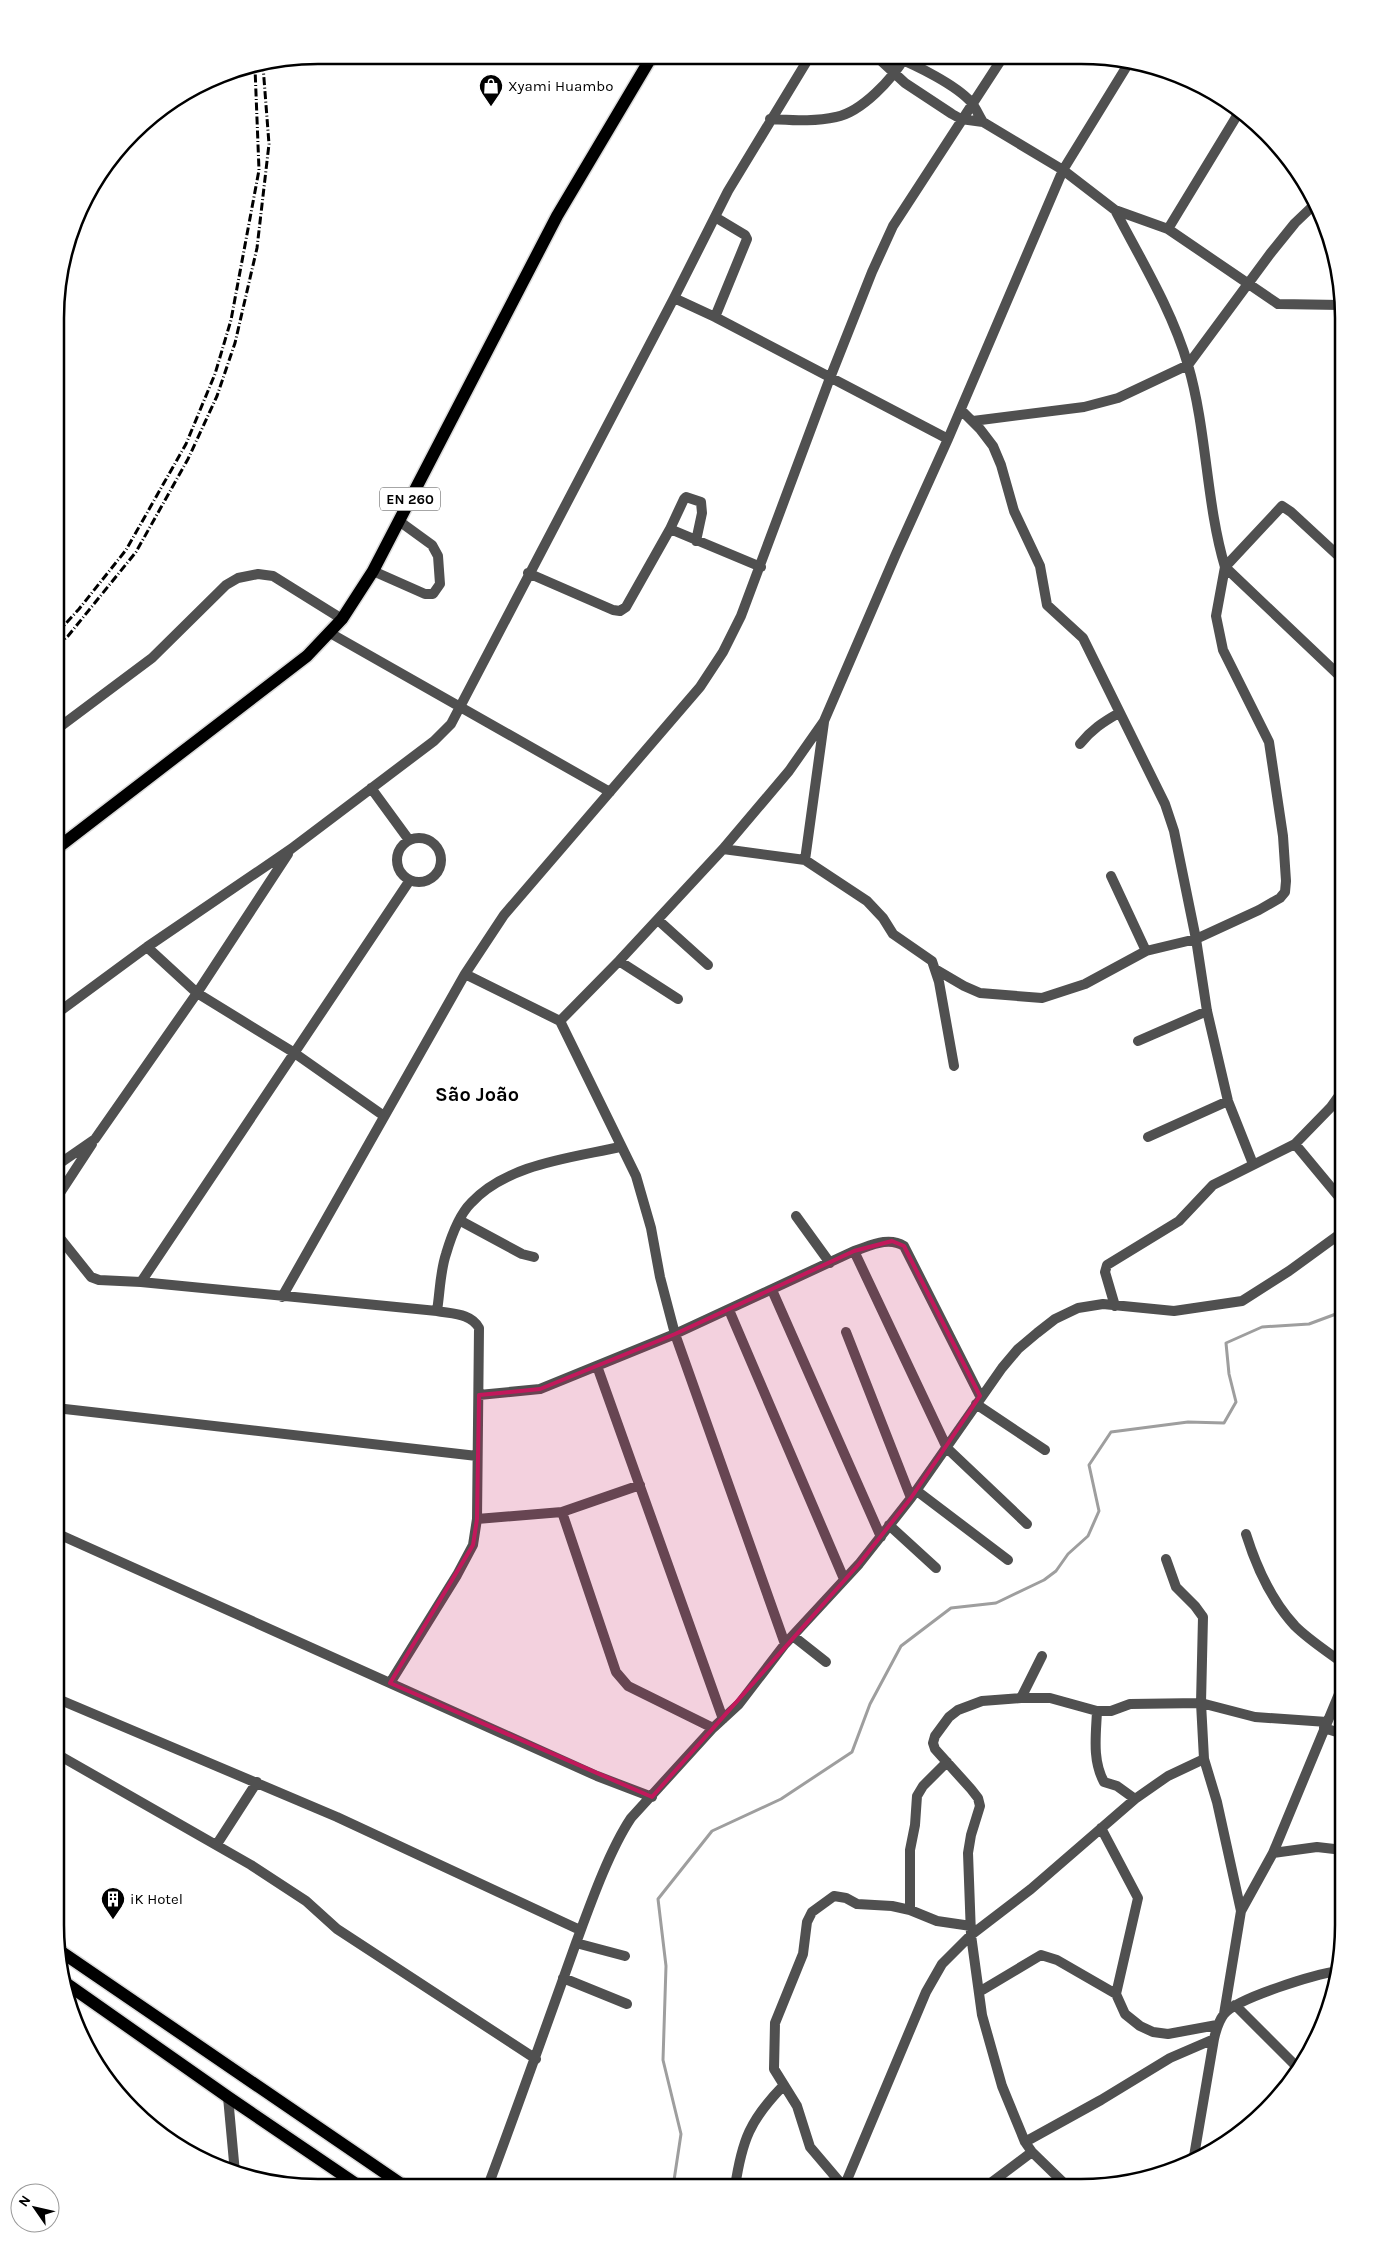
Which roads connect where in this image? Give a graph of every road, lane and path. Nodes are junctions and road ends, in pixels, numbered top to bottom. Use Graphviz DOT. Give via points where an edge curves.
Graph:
graph roads {
  1 [pos="647,64"];
  2 [pos="805,64"];
  3 [pos="884,64"];
  4 [pos="899,64"];
  5 [pos="914,64"];
  6 [pos="998,64"];
  7 [pos="1126,68"];
  8 [pos="895,74"];
  9 [pos="972,103"];
  10 [pos="1236,116"];
  11 [pos="770,119"];
  12 [pos="961,119"];
  13 [pos="983,122"];
  14 [pos="1062,170"];
  15 [pos="1310,209"];
  16 [pos="1115,210"];
  17 [pos="714,217"];
  18 [pos="1168,229"];
  19 [pos="1249,286"];
  20 [pos="674,298"];
  21 [pos="1335,305"];
  22 [pos="715,317"];
  23 [pos="1188,366"];
  24 [pos="830,378"];
  25 [pos="961,410"];
  26 [pos="973,421"];
  27 [pos="948,439"];
  28 [pos="399,521"];
  29 [pos="670,529"];
  30 [pos="696,541"];
  31 [pos="1335,553"];
  32 [pos="761,567"];
  33 [pos="1226,567"];
  34 [pos="372,571"];
  35 [pos="528,573"];
  36 [pos="342,619"];
  37 [pos="330,633"];
  38 [pos="1335,671"];
  39 [pos="460,707"];
  40 [pos="1119,713"];
  41 [pos="824,721"];
  42 [pos="64,724"];
  43 [pos="1080,744"];
  44 [pos="371,788"];
  45 [pos="610,792"];
  46 [pos="409,840"];
  47 [pos="64,843"];
  48 [pos="291,849"];
  49 [pos="723,849"];
  50 [pos="805,860"];
  51 [pos="1112,876"];
  52 [pos="410,880"];
  53 [pos="658,920"];
  54 [pos="1196,939"];
  55 [pos="147,947"];
  56 [pos="1146,951"];
  57 [pos="619,961"];
  58 [pos="708,965"];
  59 [pos="935,969"];
  60 [pos="465,974"];
  61 [pos="197,994"];
  62 [pos="678,999"];
  63 [pos="64,1008"];
  64 [pos="1207,1011"];
  65 [pos="560,1021"];
  66 [pos="1138,1041"];
  67 [pos="293,1052"];
  68 [pos="954,1066"];
  69 [pos="1335,1101"];
  70 [pos="1228,1102"];
  71 [pos="384,1116"];
  72 [pos="1148,1137"];
  73 [pos="95,1139"];
  74 [pos="1295,1144"];
  75 [pos="620,1147"];
  76 [pos="64,1160"];
  77 [pos="1253,1164"];
  78 [pos="64,1187"];
  79 [pos="1335,1192"];
  80 [pos="796,1216"];
  81 [pos="459,1220"];
  82 [pos="1335,1238"];
  83 [pos="64,1242"];
  84 [pos="854,1251"];
  85 [pos="534,1257"];
  86 [pos="830,1263"];
  87 [pos="141,1282"];
  88 [pos="772,1290"];
  89 [pos="282,1296"];
  90 [pos="1115,1306"];
  91 [pos="729,1310"];
  92 [pos="437,1311"];
  93 [pos="846,1332"];
  94 [pos="675,1334"];
  95 [pos="597,1366"];
  96 [pos="479,1395"];
  97 [pos="978,1400"];
  98 [pos="64,1409"];
  99 [pos="947,1448"];
  100 [pos="1045,1450"];
  101 [pos="477,1456"];
  102 [pos="640,1485"];
  103 [pos="914,1495"];
  104 [pos="562,1512"];
  105 [pos="477,1519"];
  106 [pos="1028,1524"];
  107 [pos="889,1525"];
  108 [pos="1246,1534"];
  109 [pos="64,1537"];
  110 [pos="882,1537"];
  111 [pos="1166,1559"];
  112 [pos="1008,1560"];
  113 [pos="936,1568"];
  114 [pos="844,1579"];
  115 [pos="793,1636"];
  116 [pos="785,1644"];
  117 [pos="1042,1656"];
  118 [pos="1335,1657"];
  119 [pos="826,1662"];
  120 [pos="390,1683"];
  121 [pos="1021,1698"];
  122 [pos="64,1702"];
  123 [pos="1201,1703"];
  124 [pos="1335,1704"];
  125 [pos="1097,1711"];
  126 [pos="723,1718"];
  127 [pos="1326,1725"];
  128 [pos="713,1728"];
  129 [pos="1335,1730"];
  130 [pos="64,1758"];
  131 [pos="1204,1759"];
  132 [pos="947,1762"];
  133 [pos="257,1782"];
  134 [pos="652,1797"];
  135 [pos="1135,1799"];
  136 [pos="1101,1828"];
  137 [pos="217,1844"];
  138 [pos="1335,1849"];
  139 [pos="1273,1853"];
  140 [pos="910,1910"];
  141 [pos="1241,1912"];
  142 [pos="580,1930"];
  143 [pos="971,1931"];
  144 [pos="576,1943"];
  145 [pos="66,1955"];
  146 [pos="625,1956"];
  147 [pos="1330,1973"];
  148 [pos="563,1978"];
  149 [pos="71,1987"];
  150 [pos="979,1992"];
  151 [pos="1116,1994"];
  152 [pos="627,2004"];
  153 [pos="1235,2005"];
  154 [pos="1224,2014"];
  155 [pos="1217,2025"];
  156 [pos="1214,2039"];
  157 [pos="536,2058"];
  158 [pos="1293,2064"];
  159 [pos="783,2086"];
  160 [pos="228,2097"];
  161 [pos="1025,2142"];
  162 [pos="1032,2152"];
  163 [pos="1194,2153"];
  164 [pos="234,2165"];
  165 [pos="349,2179"];
  166 [pos="394,2179"];
  167 [pos="491,2179"];
  168 [pos="736,2179"];
  169 [pos="837,2179"];
  170 [pos="847,2179"];
  171 [pos="996,2179"];
  172 [pos="1060,2179"];
  1 -- 28 [label="main road, EN 260" via="557,216"];
  2 -- 11 [label="street"];
  3 -- 8 [label="street"];
  4 -- 8 [label="street"];
  5 -- 9 [label="street"];
  6 -- 9 [label="street"];
  7 -- 14 [label="street"];
  8 -- 11 [label="street" via="860,106 838,117 804,121"];
  8 -- 12 [label="street"];
  9 -- 12 [label="street"];
  9 -- 13 [label="street"];
  10 -- 18 [label="street"];
  11 -- 17 [label="street"];
  12 -- 13 [label="street"];
  12 -- 24 [label="street" via="893,226"];
  13 -- 14 [label="street"];
  14 -- 16 [label="street"];
  14 -- 25 [label="street"];
  15 -- 19 [label="street" via="1270,254"];
  16 -- 18 [label="street"];
  16 -- 23 [label="street" via="1172,320"];
  17 -- 20 [label="street"];
  17 -- 22 [label="street" via="745,234 747,239"];
  18 -- 19 [label="street"];
  19 -- 21 [label="street" via="1278,304"];
  19 -- 23 [label="street"];
  20 -- 22 [label="street"];
  20 -- 35 [label="street"];
  22 -- 24 [label="street"];
  23 -- 26 [label="street" via="1118,398 1084,407"];
  23 -- 33 [label="street" via="1219,546"];
  24 -- 27 [label="street"];
  24 -- 32 [label="street"];
  25 -- 26 [label="street"];
  25 -- 27 [label="street"];
  26 -- 40 [label="street" via="993,446 1001,465 1014,510 1040,566 1047,605 1083,638"];
  27 -- 41 [label="street"];
  28 -- 34 [label="main road, EN 260"];
  28 -- 34 [label="street" via="432,545 438,556 440,584 433,594 425,594"];
  29 -- 30 [label="street"];
  29 -- 30 [label="street" via="686,497 701,502"];
  29 -- 35 [label="street" via="626,606 620,611"];
  30 -- 32 [label="street"];
  31 -- 33 [label="street" via="1282,506"];
  32 -- 45 [label="street" via="727,645 700,687"];
  33 -- 38 [label="street"];
  33 -- 54 [label="street" via="1216,616 1219,635 1223,650 1269,742 1286,881 1285,892 1280,898"];
  34 -- 36 [label="main road, EN 260"];
  35 -- 39 [label="street"];
  36 -- 37 [label="main road, EN 260"];
  36 -- 42 [label="street" via="273,576 258,574 238,578 226,585 152,658"];
  37 -- 39 [label="street"];
  37 -- 47 [label="main road, EN 260" via="307,656"];
  39 -- 44 [label="street" via="451,724 434,742"];
  39 -- 45 [label="street"];
  40 -- 43 [label="street" via="1095,727"];
  40 -- 54 [label="street" via="1168,813"];
  41 -- 49 [label="street" via="789,771"];
  41 -- 50 [label="street"];
  44 -- 46 [label="street"];
  44 -- 48 [label="street"];
  45 -- 60 [label="street" via="504,915"];
  46 -- 52 [label="street" via="397,856 402,874"];
  46 -- 52 [label="street" via="417,837 430,840 442,855 440,868 432,879"];
  48 -- 55 [label="street"];
  48 -- 61 [label="street"];
  49 -- 50 [label="street"];
  49 -- 53 [label="street"];
  50 -- 59 [label="street" via="867,901 893,934 932,961"];
  51 -- 56 [label="street"];
  52 -- 67 [label="street"];
  53 -- 57 [label="street"];
  53 -- 58 [label="street"];
  54 -- 56 [label="street"];
  54 -- 64 [label="street"];
  55 -- 61 [label="street"];
  55 -- 63 [label="street"];
  56 -- 59 [label="street" via="1085,984 1042,998 980,993"];
  57 -- 62 [label="street"];
  57 -- 65 [label="street"];
  59 -- 68 [label="street"];
  60 -- 65 [label="street"];
  60 -- 71 [label="street"];
  61 -- 67 [label="street"];
  61 -- 73 [label="street"];
  64 -- 66 [label="street"];
  64 -- 70 [label="street"];
  65 -- 75 [label="street"];
  67 -- 71 [label="street"];
  67 -- 87 [label="street"];
  69 -- 74 [label="street"];
  70 -- 72 [label="street"];
  70 -- 77 [label="street"];
  71 -- 89 [label="street"];
  73 -- 76 [label="street"];
  73 -- 78 [label="street"];
  74 -- 77 [label="street"];
  74 -- 79 [label="street"];
  75 -- 81 [label="street" via="516,1173 489,1187 470,1203"];
  75 -- 94 [label="street" via="639,1185"];
  77 -- 90 [label="street" via="1213,1185 1166,1231 1107,1265 1105,1272"];
  80 -- 86 [label="street"];
  81 -- 85 [label="street" via="522,1254"];
  81 -- 92 [label="street" via="445,1255"];
  82 -- 90 [label="street" via="1242,1301 1174,1311"];
  83 -- 87 [label="street" via="91,1277"];
  84 -- 86 [label="street"];
  84 -- 97 [label="street" via="892,1241 904,1246"];
  84 -- 99 [label="street"];
  86 -- 88 [label="street"];
  87 -- 89 [label="street"];
  88 -- 91 [label="street"];
  88 -- 110 [label="street"];
  89 -- 92 [label="street"];
  90 -- 97 [label="street" via="1103,1304 1078,1308 1056,1319 1018,1349"];
  91 -- 94 [label="street"];
  91 -- 114 [label="street"];
  92 -- 96 [label="street" via="467,1317 479,1328"];
  93 -- 103 [label="street"];
  94 -- 95 [label="street"];
  94 -- 116 [label="street"];
  95 -- 96 [label="street" via="540,1389"];
  95 -- 102 [label="street"];
  96 -- 101 [label="street"];
  97 -- 99 [label="street"];
  97 -- 100 [label="street"];
  98 -- 101 [label="street"];
  99 -- 103 [label="street"];
  99 -- 106 [label="street"];
  101 -- 105 [label="street"];
  102 -- 104 [label="street"];
  102 -- 126 [label="street"];
  103 -- 107 [label="street"];
  103 -- 112 [label="street"];
  104 -- 105 [label="street"];
  104 -- 128 [label="street" via="616,1672 628,1686"];
  105 -- 120 [label="street" via="473,1545"];
  107 -- 110 [label="street"];
  107 -- 113 [label="street"];
  108 -- 118 [label="street" via="1253,1557 1283,1611 1296,1626"];
  109 -- 120 [label="street"];
  110 -- 114 [label="street"];
  111 -- 123 [label="street" via="1176,1587 1203,1617"];
  114 -- 115 [label="street"];
  115 -- 116 [label="street"];
  115 -- 119 [label="street"];
  116 -- 126 [label="street" via="739,1704"];
  117 -- 121 [label="street"];
  120 -- 134 [label="street"];
  121 -- 125 [label="street" via="1050,1698"];
  121 -- 132 [label="street" via="982,1701 949,1717 933,1743"];
  122 -- 133 [label="street"];
  123 -- 125 [label="street" via="1130,1704 1111,1711"];
  123 -- 127 [label="street" via="1255,1717"];
  123 -- 131 [label="street"];
  124 -- 127 [label="street"];
  125 -- 135 [label="street" via="1096,1751 1101,1777 1104,1782 1117,1786"];
  126 -- 128 [label="street"];
  127 -- 129 [label="street"];
  127 -- 139 [label="street"];
  128 -- 134 [label="street"];
  130 -- 137 [label="street"];
  131 -- 135 [label="street" via="1168,1776"];
  131 -- 141 [label="street" via="1217,1802"];
  132 -- 140 [label="street" via="917,1796 910,1850"];
  132 -- 143 [label="street" via="978,1798 980,1806 968,1853"];
  133 -- 137 [label="street"];
  133 -- 142 [label="street"];
  134 -- 142 [label="street" via="621,1834"];
  135 -- 136 [label="street"];
  136 -- 143 [label="street" via="1031,1889"];
  136 -- 151 [label="street" via="1138,1898"];
  137 -- 157 [label="street" via="306,1901 337,1929"];
  138 -- 139 [label="street" via="1317,1847"];
  139 -- 141 [label="street"];
  140 -- 143 [label="street"];
  140 -- 159 [label="street" via="857,1904 834,1896 812,1912 807,1922 802,1954 775,2023 774,2070"];
  141 -- 154 [label="street"];
  142 -- 144 [label="street"];
  143 -- 150 [label="street"];
  143 -- 170 [label="street" via="942,1964 926,1992"];
  144 -- 146 [label="street"];
  144 -- 148 [label="street"];
  145 -- 166 [label="main road"];
  147 -- 153 [label="street"];
  148 -- 152 [label="street"];
  148 -- 157 [label="street"];
  149 -- 160 [label="main road"];
  150 -- 151 [label="street" via="1041,1955 1057,1960"];
  150 -- 161 [label="street" via="982,2015 1002,2086"];
  151 -- 155 [label="street" via="1125,2014 1153,2032 1168,2034"];
  153 -- 154 [label="street"];
  153 -- 158 [label="street"];
  154 -- 155 [label="street"];
  155 -- 156 [label="street"];
  156 -- 161 [label="street" via="1170,2058"];
  156 -- 163 [label="street"];
  157 -- 167 [label="street"];
  159 -- 168 [label="street" via="752,2124 741,2149"];
  159 -- 169 [label="street" via="796,2106 810,2147"];
  160 -- 164 [label="street"];
  160 -- 165 [label="main road"];
  161 -- 162 [label="street"];
  162 -- 171 [label="street"];
  162 -- 172 [label="street"];
}
